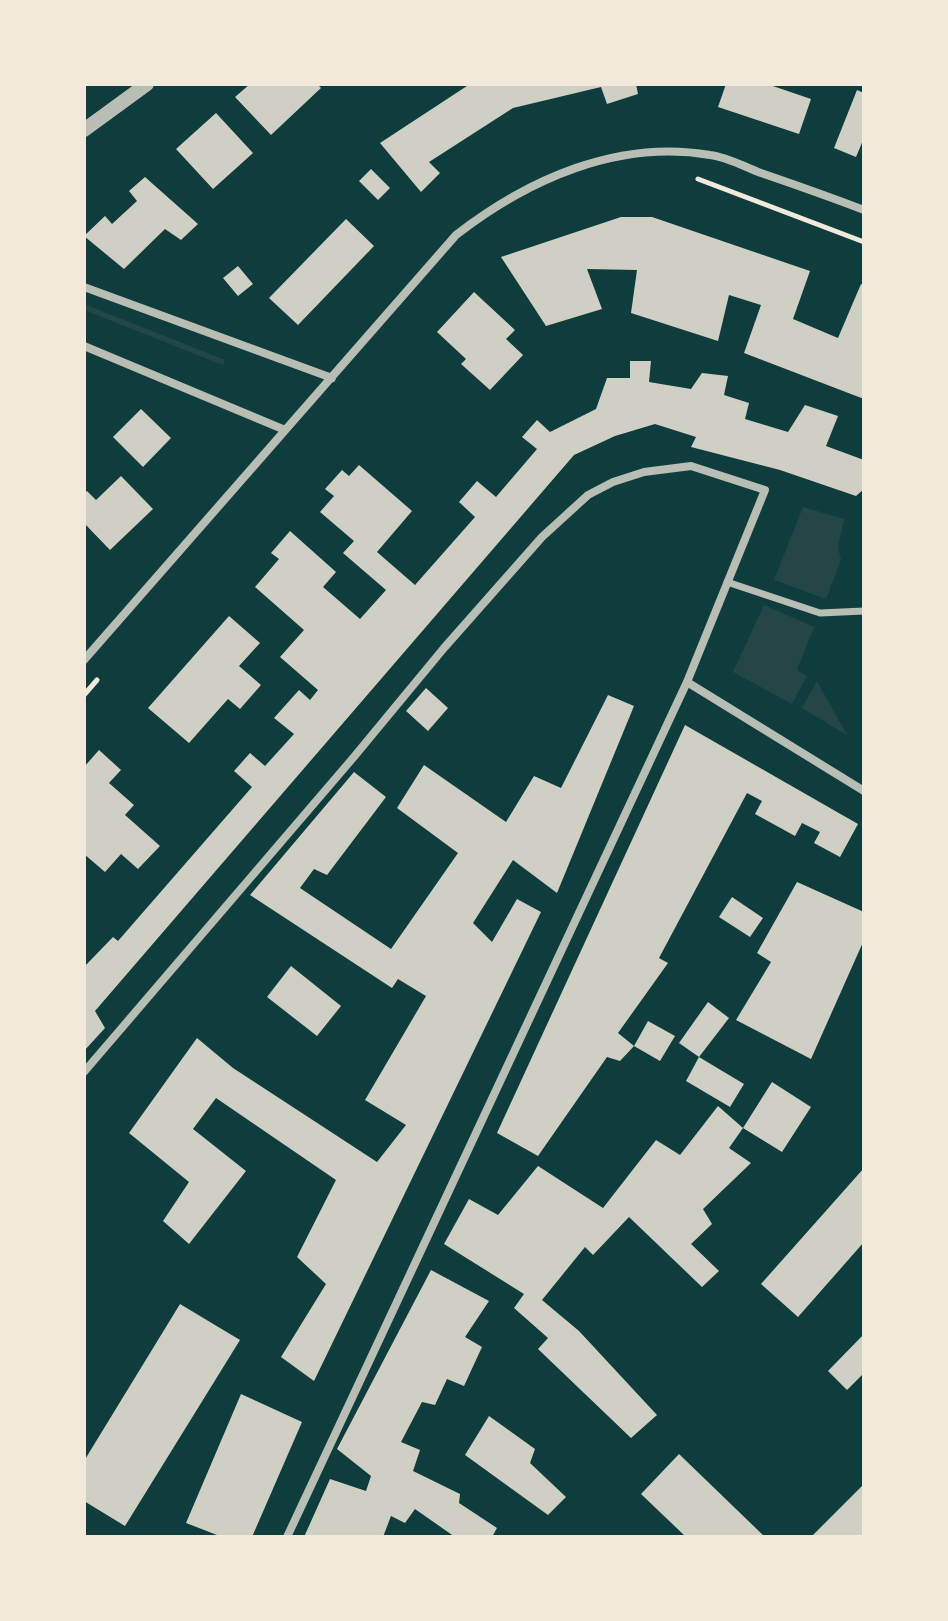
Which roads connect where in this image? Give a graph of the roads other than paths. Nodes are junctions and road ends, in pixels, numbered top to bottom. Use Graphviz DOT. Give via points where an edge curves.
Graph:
graph roads {
  1 [pos="147,84"];
  2 [pos="84,130"];
  3 [pos="864,210"];
  4 [pos="84,287"];
  5 [pos="84,346"];
  6 [pos="332,378"];
  7 [pos="285,430"];
  8 [pos="727,582"];
  9 [pos="864,611"];
  10 [pos="84,660"];
  11 [pos="687,682"];
  12 [pos="864,791"];
  13 [pos="84,1072"];
  14 [pos="287,1537"];
  1 -- 2 [label="street"];
  3 -- 6 [label="street" via="711,155 637,154 564,171 490,209 456,235"];
  4 -- 6 [label="street"];
  5 -- 7 [label="street"];
  6 -- 7 [label="street"];
  7 -- 10 [label="street"];
  8 -- 9 [label="street" via="820,613"];
  8 -- 11 [label="street"];
  8 -- 13 [label="street" via="765,490 691,466 644,472 588,495 542,537 444,648"];
  11 -- 12 [label="street"];
  11 -- 14 [label="street"];
}
